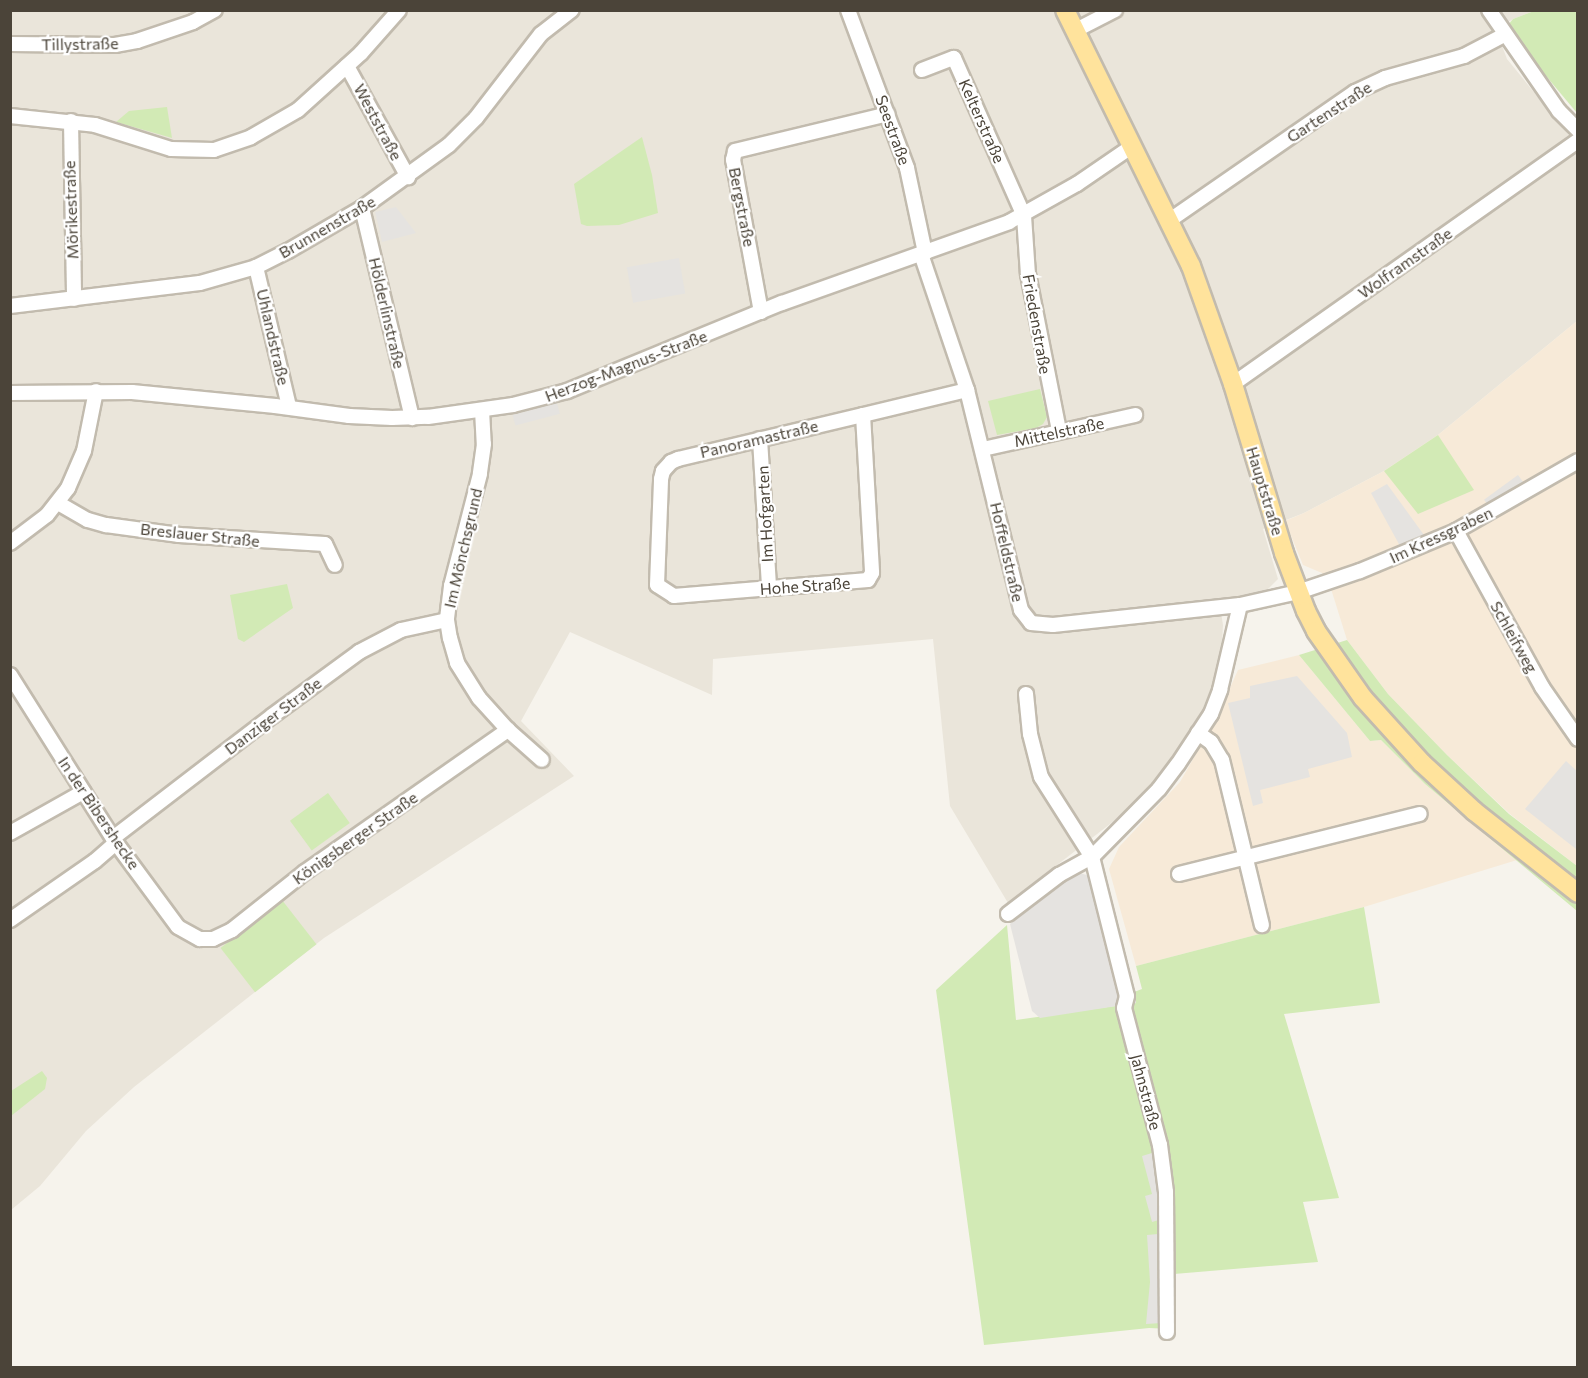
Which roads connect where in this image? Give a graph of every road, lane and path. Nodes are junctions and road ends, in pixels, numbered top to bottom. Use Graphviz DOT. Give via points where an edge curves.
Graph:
graph roads {
  1 [pos="215,10"];
  2 [pos="399,10"];
  3 [pos="572,10"];
  4 [pos="848,10"];
  5 [pos="1065,10"];
  6 [pos="1115,10"];
  7 [pos="1489,10"];
  8 [pos="1076,30"];
  9 [pos="1504,35"];
  10 [pos="10,44"];
  11 [pos="347,66"];
  12 [pos="922,70"];
  13 [pos="888,114"];
  14 [pos="10,116"];
  15 [pos="71,121"];
  16 [pos="1578,130"];
  17 [pos="1578,141"];
  18 [pos="1131,147"];
  19 [pos="408,177"];
  20 [pos="362,208"];
  21 [pos="1024,216"];
  22 [pos="1170,220"];
  23 [pos="923,253"];
  24 [pos="256,267"];
  25 [pos="74,299"];
  26 [pos="10,306"];
  27 [pos="761,312"];
  28 [pos="1233,384"];
  29 [pos="967,390"];
  30 [pos="96,391"];
  31 [pos="10,393"];
  32 [pos="289,407"];
  33 [pos="482,410"];
  34 [pos="863,415"];
  35 [pos="1135,415"];
  36 [pos="412,418"];
  37 [pos="1059,431"];
  38 [pos="760,439"];
  39 [pos="983,449"];
  40 [pos="1578,461"];
  41 [pos="58,503"];
  42 [pos="1456,531"];
  43 [pos="10,543"];
  44 [pos="335,565"];
  45 [pos="655,581"];
  46 [pos="769,588"];
  47 [pos="1298,592"];
  48 [pos="1240,606"];
  49 [pos="447,620"];
  50 [pos="13,684"];
  51 [pos="1026,694"];
  52 [pos="508,730"];
  53 [pos="1198,734"];
  54 [pos="1578,739"];
  55 [pos="542,760"];
  56 [pos="83,792"];
  57 [pos="1420,814"];
  58 [pos="10,833"];
  59 [pos="115,840"];
  60 [pos="1092,857"];
  61 [pos="1245,858"];
  62 [pos="1179,874"];
  63 [pos="1578,893"];
  64 [pos="1008,914"];
  65 [pos="10,920"];
  66 [pos="1262,925"];
  67 [pos="200,939"];
  68 [pos="1167,1332"];
  1 -- 10 [label="street, Tillystraße" via="193,22 115,45"];
  2 -- 11 [label="street"];
  3 -- 19 [label="street, Brunnenstraße" via="541,34 476,118"];
  4 -- 13 [label="street, Seestraße"];
  5 -- 8 [label="main road, Hauptstraße"];
  6 -- 8 [label="street"];
  7 -- 9 [label="street"];
  8 -- 18 [label="main road, Hauptstraße"];
  9 -- 16 [label="street"];
  9 -- 22 [label="street, Gartenstraße" via="1464,56 1385,78 1354,92"];
  11 -- 15 [label="street" via="298,110 251,137 214,150 170,148"];
  11 -- 19 [label="street, Weststraße"];
  12 -- 21 [label="street, Kelterstraße" via="954,58"];
  13 -- 23 [label="street, Seestraße" via="907,168"];
  13 -- 27 [label="street, Bergstraße" via="735,151 733,160"];
  14 -- 15 [label="street"];
  15 -- 25 [label="street, Mörikestraße"];
  17 -- 28 [label="street, Wolframstraße"];
  18 -- 21 [label="street, Herzog-Magnus-Straße"];
  18 -- 22 [label="main road, Hauptstraße"];
  19 -- 20 [label="street, Brunnenstraße"];
  20 -- 24 [label="street, Brunnenstraße"];
  20 -- 36 [label="street, Hölderlinstraße"];
  21 -- 23 [label="street, Herzog-Magnus-Straße"];
  21 -- 37 [label="street, Friedenstraße" via="1028,274"];
  22 -- 28 [label="main road, Hauptstraße" via="1191,266"];
  23 -- 27 [label="street, Herzog-Magnus-Straße"];
  23 -- 29 [label="street, Hoffeldstraße"];
  24 -- 25 [label="street, Brunnenstraße" via="200,283"];
  24 -- 32 [label="street, Uhlandstraße"];
  25 -- 26 [label="street, Brunnenstraße"];
  27 -- 33 [label="street, Herzog-Magnus-Straße" via="567,391"];
  28 -- 47 [label="main road, Hauptstraße"];
  29 -- 34 [label="street, Panoramastraße"];
  29 -- 39 [label="street, Hoffeldstraße"];
  30 -- 31 [label="street, Herzog-Magnus-Straße"];
  30 -- 32 [label="street, Herzog-Magnus-Straße"];
  30 -- 41 [label="street" via="84,451"];
  32 -- 36 [label="street, Herzog-Magnus-Straße" via="349,416"];
  33 -- 36 [label="street, Herzog-Magnus-Straße"];
  33 -- 49 [label="street, Im Mönchsgrund" via="484,444 480,474 451,586"];
  34 -- 38 [label="street, Panoramastraße"];
  34 -- 46 [label="street, Hohe Straße" via="870,577 863,581"];
  35 -- 37 [label="street, Mittelstraße"];
  37 -- 39 [label="street, Mittelstraße"];
  38 -- 45 [label="street, Panoramastraße" via="667,465 661,479"];
  38 -- 46 [label="street, Im Hofgarten"];
  39 -- 48 [label="street, Hoffeldstraße" via="1021,610 1031,623 1053,625"];
  40 -- 42 [label="street, Im Kressgraben"];
  41 -- 43 [label="street"];
  41 -- 44 [label="street, Breslauer Straße" via="106,525 178,535 325,544"];
  42 -- 47 [label="street, Im Kressgraben"];
  42 -- 54 [label="street, Schleifweg" via="1542,687"];
  45 -- 46 [label="street, Hohe Straße" via="674,596"];
  47 -- 48 [label="street, Hoffeldstraße"];
  47 -- 63 [label="main road, Hauptstraße" via="1337,664 1422,763 1474,811"];
  48 -- 53 [label="street" via="1221,690"];
  49 -- 52 [label="street, Im Mönchsgrund" via="457,663 479,698"];
  49 -- 59 [label="street, Danziger Straße" via="401,630 359,652"];
  50 -- 56 [label="street, In der Bibershecke"];
  51 -- 60 [label="street, Jahnstraße" via="1030,734 1041,777"];
  52 -- 55 [label="street, Im Mönchsgrund"];
  52 -- 67 [label="street, Königsberger Straße" via="305,872 232,930 213,939"];
  53 -- 60 [label="street" via="1159,789"];
  53 -- 61 [label="street" via="1211,742 1222,760"];
  56 -- 58 [label="street"];
  56 -- 59 [label="street, In der Bibershecke"];
  57 -- 61 [label="street"];
  59 -- 65 [label="street, Danziger Straße" via="95,861"];
  59 -- 67 [label="street, In der Bibershecke" via="178,927"];
  60 -- 64 [label="street" via="1059,875"];
  60 -- 68 [label="street, Jahnstraße" via="1127,996 1124,1008 1160,1145 1168,1224"];
  61 -- 62 [label="street"];
  61 -- 66 [label="street"];
}
